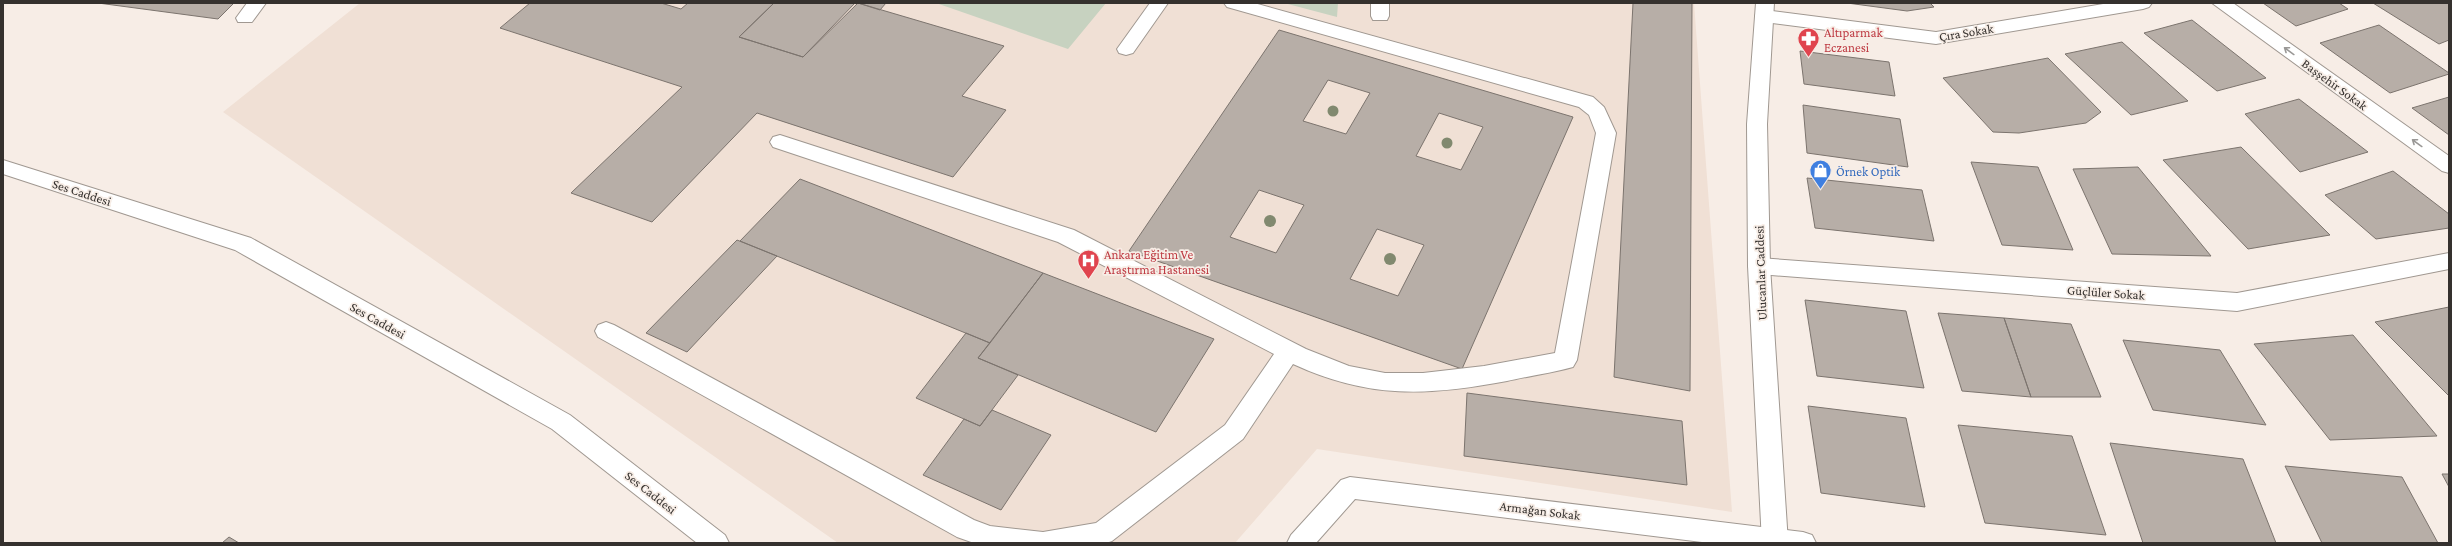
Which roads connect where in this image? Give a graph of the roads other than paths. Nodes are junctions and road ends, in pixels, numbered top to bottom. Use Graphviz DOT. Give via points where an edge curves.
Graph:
graph roads {
  1 [pos="257,3"];
  2 [pos="1158,3"];
  3 [pos="1233,3"];
  4 [pos="2143,3"];
  5 [pos="2221,3"];
  6 [pos="1765,9"];
  7 [pos="245,18"];
  8 [pos="1126,49"];
  9 [pos="780,142"];
  10 [pos="2449,166"];
  11 [pos="3,167"];
  12 [pos="2449,261"];
  13 [pos="1759,266"];
  14 [pos="606,331"];
  15 [pos="1288,352"];
  16 [pos="1775,541"];
  17 [pos="716,543"];
  18 [pos="1300,543"];
  19 [pos="1803,543"];
  1 -- 7 [label="street"];
  2 -- 8 [label="street"];
  3 -- 15 [label="street" via="1586,102 1596,112 1606,133 1565,360 1480,377 1402,383 1369,380 1337,372"];
  4 -- 6 [label="street, Çıra Sokak" via="1936,38"];
  10 -- 5 [label="street, Başşehir Sokak, one-way"];
  6 -- 13 [label="street, Ulucanlar Caddesi" via="1757,124"];
  9 -- 15 [label="street" via="1066,236 1266,338"];
  11 -- 17 [label="street, Ses Caddesi" via="243,244 561,422"];
  12 -- 13 [label="street, Güçlüler Sokak" via="2237,302"];
  13 -- 16 [label="street, Ulucanlar Caddesi"];
  14 -- 15 [label="street" via="966,529 990,537 1036,543 1073,540 1103,533 1234,432"];
  16 -- 18 [label="street, Armağan Sokak" via="1350,488"];
  16 -- 19 [label="street, Armağan Sokak"];
}
